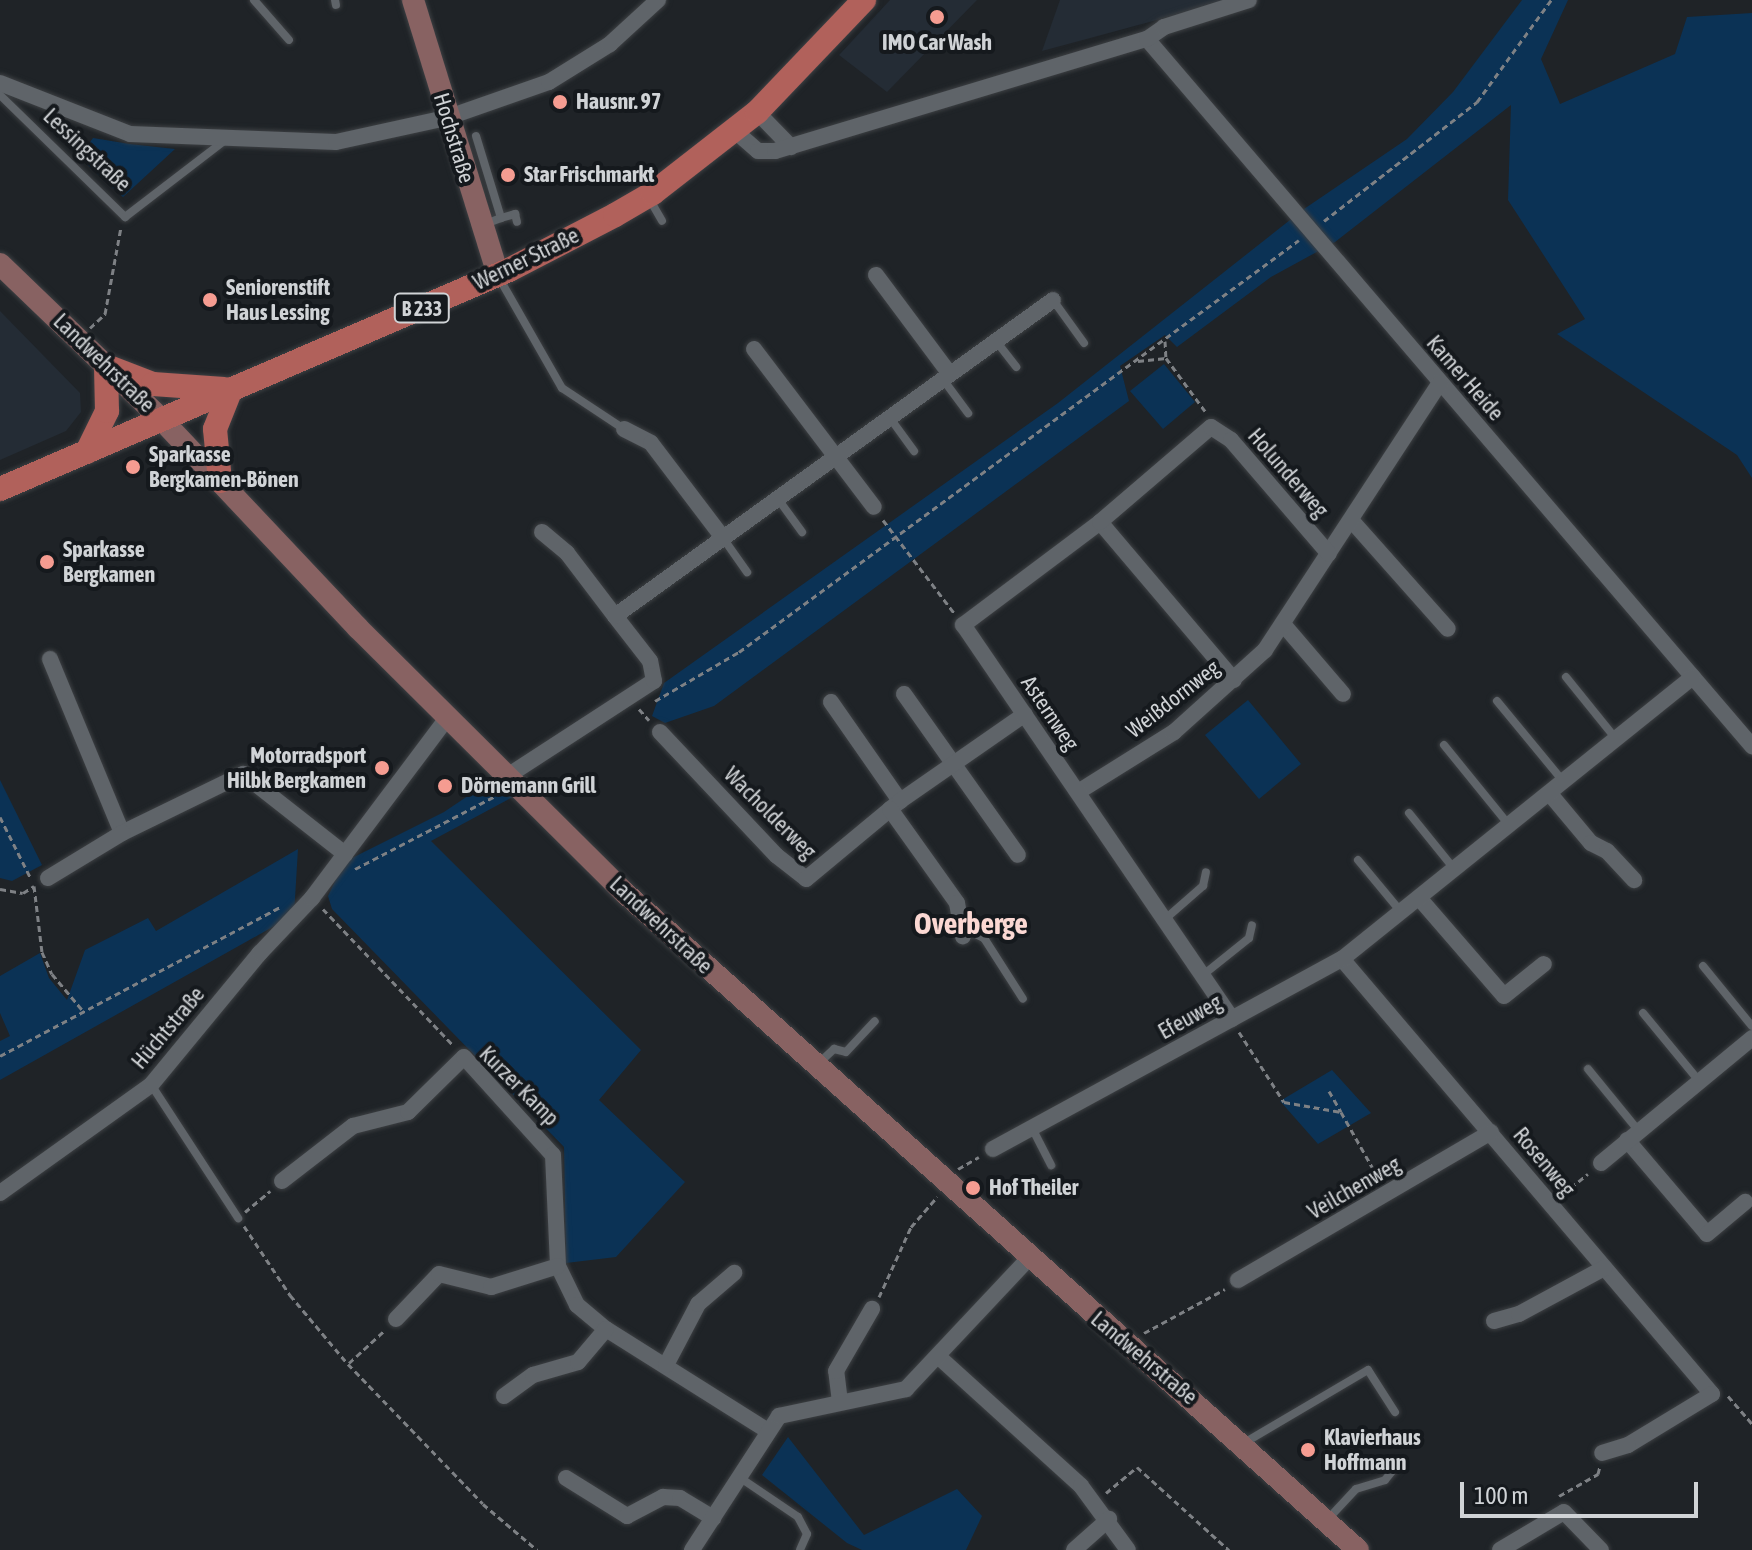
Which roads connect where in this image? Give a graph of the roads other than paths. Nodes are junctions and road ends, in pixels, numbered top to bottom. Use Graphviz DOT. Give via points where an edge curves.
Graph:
graph roads {
  1 [pos="254,0"];
  2 [pos="413,0"];
  3 [pos="658,0"];
  4 [pos="864,0"];
  5 [pos="1238,2"];
  6 [pos="1147,39"];
  7 [pos="289,40"];
  8 [pos="0,83"];
  9 [pos="0,95"];
  10 [pos="757,112"];
  11 [pos="446,118"];
  12 [pos="735,131"];
  13 [pos="476,136"];
  14 [pos="224,141"];
  15 [pos="791,147"];
  16 [pos="647,196"];
  17 [pos="662,221"];
  18 [pos="490,222"];
  19 [pos="517,222"];
  20 [pos="0,264"];
  21 [pos="498,275"];
  22 [pos="876,275"];
  23 [pos="1053,300"];
  24 [pos="996,340"];
  25 [pos="1084,343"];
  26 [pos="754,349"];
  27 [pos="106,366"];
  28 [pos="1016,367"];
  29 [pos="946,376"];
  30 [pos="1440,383"];
  31 [pos="231,389"];
  32 [pos="968,413"];
  33 [pos="890,418"];
  34 [pos="162,420"];
  35 [pos="624,429"];
  36 [pos="914,451"];
  37 [pos="87,452"];
  38 [pos="836,457"];
  39 [pos="220,481"];
  40 [pos="0,489"];
  41 [pos="778,499"];
  42 [pos="874,507"];
  43 [pos="1352,521"];
  44 [pos="1100,522"];
  45 [pos="542,532"];
  46 [pos="802,532"];
  47 [pos="723,538"];
  48 [pos="1329,554"];
  49 [pos="747,572"];
  50 [pos="615,616"];
  51 [pos="1283,624"];
  52 [pos="1448,629"];
  53 [pos="50,659"];
  54 [pos="1566,677"];
  55 [pos="1693,677"];
  56 [pos="1234,680"];
  57 [pos="904,694"];
  58 [pos="1343,694"];
  59 [pos="1497,701"];
  60 [pos="831,702"];
  61 [pos="1025,714"];
  62 [pos="448,717"];
  63 [pos="660,732"];
  64 [pos="1616,739"];
  65 [pos="1444,745"];
  66 [pos="1752,746"];
  67 [pos="952,764"];
  68 [pos="513,779"];
  69 [pos="1564,782"];
  70 [pos="1078,792"];
  71 [pos="1550,794"];
  72 [pos="895,805"];
  73 [pos="1409,813"];
  74 [pos="1509,826"];
  75 [pos="122,833"];
  76 [pos="345,854"];
  77 [pos="1018,855"];
  78 [pos="1358,860"];
  79 [pos="1455,870"];
  80 [pos="1206,872"];
  81 [pos="1634,880"];
  82 [pos="41,882"];
  83 [pos="1420,899"];
  84 [pos="1402,914"];
  85 [pos="1163,921"];
  86 [pos="1252,925"];
  87 [pos="962,932"];
  88 [pos="1342,959"];
  89 [pos="1544,964"];
  90 [pos="1703,966"];
  91 [pos="1203,975"];
  92 [pos="1023,999"];
  93 [pos="1643,1013"];
  94 [pos="1232,1019"];
  95 [pos="875,1021"];
  96 [pos="1752,1026"];
  97 [pos="1752,1038"];
  98 [pos="816,1067"];
  99 [pos="1588,1069"];
  100 [pos="1699,1081"];
  101 [pos="151,1085"];
  102 [pos="1032,1128"];
  103 [pos="1491,1132"];
  104 [pos="1633,1135"];
  105 [pos="993,1149"];
  106 [pos="1601,1163"];
  107 [pos="1051,1165"];
  108 [pos="282,1181"];
  109 [pos="0,1193"];
  110 [pos="1745,1202"];
  111 [pos="238,1218"];
  112 [pos="1029,1258"];
  113 [pos="558,1266"];
  114 [pos="1604,1268"];
  115 [pos="734,1273"];
  116 [pos="1238,1280"];
  117 [pos="872,1309"];
  118 [pos="396,1319"];
  119 [pos="1494,1321"];
  120 [pos="606,1329"];
  121 [pos="940,1358"];
  122 [pos="666,1365"];
  123 [pos="504,1396"];
  124 [pos="840,1402"];
  125 [pos="1395,1412"];
  126 [pos="768,1431"];
  127 [pos="1243,1443"];
  128 [pos="1602,1453"];
  129 [pos="1398,1464"];
  130 [pos="739,1477"];
  131 [pos="566,1478"];
  132 [pos="713,1518"];
  133 [pos="1109,1519"];
  134 [pos="1327,1520"];
  135 [pos="692,1550"];
  136 [pos="800,1550"];
  137 [pos="1074,1550"];
  138 [pos="1128,1550"];
  139 [pos="1358,1550"];
  140 [pos="1500,1550"];
  141 [pos="1601,1550"];
  1 -- 7 [label="lane"];
  2 -- 11 [label="main road, Hochstraße"];
  3 -- 11 [label="street, Lessingstraße" via="610,44 550,87"];
  4 -- 10 [label="main road, Werner Straße / B 233"];
  5 -- 6 [label="street" via="1164,27"];
  6 -- 15 [label="street"];
  6 -- 30 [label="street, Kamer Heide"];
  8 -- 14 [label="street, Lessingstraße" via="130,134"];
  9 -- 14 [label="lane, Lessingstraße" via="125,217"];
  10 -- 12 [label="main road, Werner Straße / B 233"];
  10 -- 15 [label="street"];
  11 -- 14 [label="street, Lessingstraße" via="336,142"];
  11 -- 18 [label="main road, Hochstraße"];
  12 -- 15 [label="street" via="758,151"];
  12 -- 16 [label="main road, Werner Straße / B 233"];
  13 -- 18 [label="lane"];
  16 -- 17 [label="lane"];
  16 -- 21 [label="main road, Werner Straße / B 233"];
  18 -- 19 [label="lane" via="515,214"];
  18 -- 21 [label="main road, Hochstraße"];
  20 -- 27 [label="main road, Landwehrstraße"];
  21 -- 31 [label="main road, Werner Straße / B 233"];
  21 -- 35 [label="lane" via="562,388"];
  22 -- 29 [label="street"];
  23 -- 24 [label="street"];
  23 -- 25 [label="lane"];
  24 -- 28 [label="lane"];
  24 -- 29 [label="street"];
  26 -- 38 [label="street"];
  27 -- 31 [label="main road" via="153,384"];
  27 -- 34 [label="main road, Landwehrstraße"];
  27 -- 37 [label="main road" via="107,411"];
  29 -- 32 [label="lane"];
  29 -- 33 [label="street"];
  30 -- 43 [label="street, Weißdornweg"];
  30 -- 55 [label="street, Kamer Heide"];
  31 -- 34 [label="main road, Werner Straße / B 233"];
  31 -- 39 [label="main road" via="215,429"];
  33 -- 36 [label="lane"];
  33 -- 38 [label="street"];
  34 -- 37 [label="main road, Werner Straße / B 233"];
  34 -- 39 [label="main road, Landwehrstraße"];
  35 -- 47 [label="street" via="651,443"];
  37 -- 40 [label="main road, Werner Straße / B 233"];
  38 -- 41 [label="street"];
  38 -- 42 [label="street"];
  39 -- 62 [label="main road, Landwehrstraße"];
  41 -- 46 [label="lane"];
  41 -- 47 [label="street"];
  43 -- 48 [label="street, Weißdornweg"];
  43 -- 52 [label="street"];
  44 -- 48 [label="street, Holunderweg" via="1211,427 1231,440"];
  44 -- 56 [label="street"];
  44 -- 61 [label="street, Asternweg" via="963,625"];
  45 -- 50 [label="street" via="567,553"];
  47 -- 49 [label="lane"];
  47 -- 50 [label="street"];
  48 -- 51 [label="street, Weißdornweg"];
  50 -- 68 [label="street" via="650,661 654,681"];
  51 -- 56 [label="street, Weißdornweg"];
  51 -- 58 [label="street"];
  53 -- 75 [label="street"];
  54 -- 64 [label="lane"];
  55 -- 64 [label="street, Efeuweg"];
  55 -- 66 [label="street, Kamer Heide"];
  56 -- 70 [label="street, Weißdornweg" via="1174,732"];
  57 -- 67 [label="street"];
  59 -- 69 [label="lane"];
  60 -- 72 [label="street"];
  61 -- 67 [label="street, Wacholderweg"];
  61 -- 70 [label="street, Asternweg"];
  62 -- 68 [label="main road, Landwehrstraße"];
  62 -- 76 [label="street, Hüchtstraße"];
  63 -- 72 [label="street, Wacholderweg" via="777,856 806,879"];
  64 -- 69 [label="street, Efeuweg"];
  65 -- 74 [label="lane"];
  67 -- 72 [label="street, Wacholderweg"];
  67 -- 77 [label="street"];
  68 -- 98 [label="main road, Landwehrstraße" via="625,893"];
  69 -- 71 [label="street, Efeuweg"];
  70 -- 85 [label="street, Asternweg"];
  71 -- 74 [label="street, Efeuweg"];
  71 -- 81 [label="street" via="1591,843 1607,851"];
  72 -- 87 [label="street" via="957,903"];
  73 -- 79 [label="lane"];
  74 -- 79 [label="street, Efeuweg"];
  75 -- 76 [label="street" via="243,774"];
  75 -- 82 [label="street"];
  76 -- 101 [label="street, Hüchtstraße"];
  78 -- 84 [label="lane"];
  79 -- 83 [label="street, Efeuweg"];
  80 -- 85 [label="lane" via="1203,886"];
  83 -- 84 [label="street, Efeuweg"];
  83 -- 89 [label="street" via="1504,996"];
  84 -- 88 [label="street, Efeuweg"];
  85 -- 91 [label="street, Asternweg"];
  86 -- 91 [label="lane" via="1249,938"];
  87 -- 92 [label="lane" via="984,938"];
  88 -- 94 [label="street, Efeuweg"];
  88 -- 103 [label="street, Rosenweg"];
  90 -- 96 [label="lane"];
  91 -- 94 [label="street, Asternweg"];
  93 -- 100 [label="lane"];
  94 -- 102 [label="street, Efeuweg"];
  95 -- 98 [label="lane" via="846,1052 834,1049"];
  97 -- 100 [label="street"];
  98 -- 112 [label="main road, Landwehrstraße"];
  99 -- 104 [label="lane"];
  100 -- 104 [label="street"];
  101 -- 109 [label="street, Hüchtstraße"];
  101 -- 111 [label="lane"];
  102 -- 105 [label="street, Efeuweg"];
  102 -- 107 [label="lane"];
  103 -- 114 [label="street, Rosenweg"];
  103 -- 116 [label="street, Veilchenweg"];
  104 -- 106 [label="street"];
  104 -- 110 [label="street" via="1707,1234"];
  108 -- 113 [label="street, Kurzer Kamp" via="353,1126 408,1112 464,1057 553,1155"];
  112 -- 121 [label="street"];
  112 -- 127 [label="main road, Landwehrstraße"];
  113 -- 118 [label="street" via="491,1287 439,1274"];
  113 -- 120 [label="street, Kurzer Kamp" via="577,1305"];
  114 -- 119 [label="street" via="1519,1314"];
  114 -- 128 [label="street, Rosenweg" via="1712,1394 1628,1445"];
  115 -- 122 [label="street" via="698,1304"];
  117 -- 124 [label="street" via="836,1371"];
  120 -- 122 [label="street, Kurzer Kamp"];
  120 -- 123 [label="street" via="578,1362 533,1375"];
  121 -- 124 [label="street" via="906,1389"];
  121 -- 133 [label="street"];
  122 -- 126 [label="street, Kurzer Kamp"];
  124 -- 126 [label="street" via="779,1416"];
  125 -- 127 [label="lane" via="1368,1370"];
  126 -- 130 [label="street"];
  127 -- 134 [label="main road, Landwehrstraße"];
  129 -- 134 [label="lane" via="1385,1480 1356,1489"];
  130 -- 132 [label="street"];
  130 -- 136 [label="lane" via="798,1517 807,1534"];
  131 -- 132 [label="street" via="627,1516 663,1497 680,1498"];
  132 -- 135 [label="street"];
  133 -- 137 [label="street"];
  133 -- 138 [label="street"];
  134 -- 139 [label="main road, Landwehrstraße"];
  140 -- 141 [label="street" via="1564,1512"];
}
